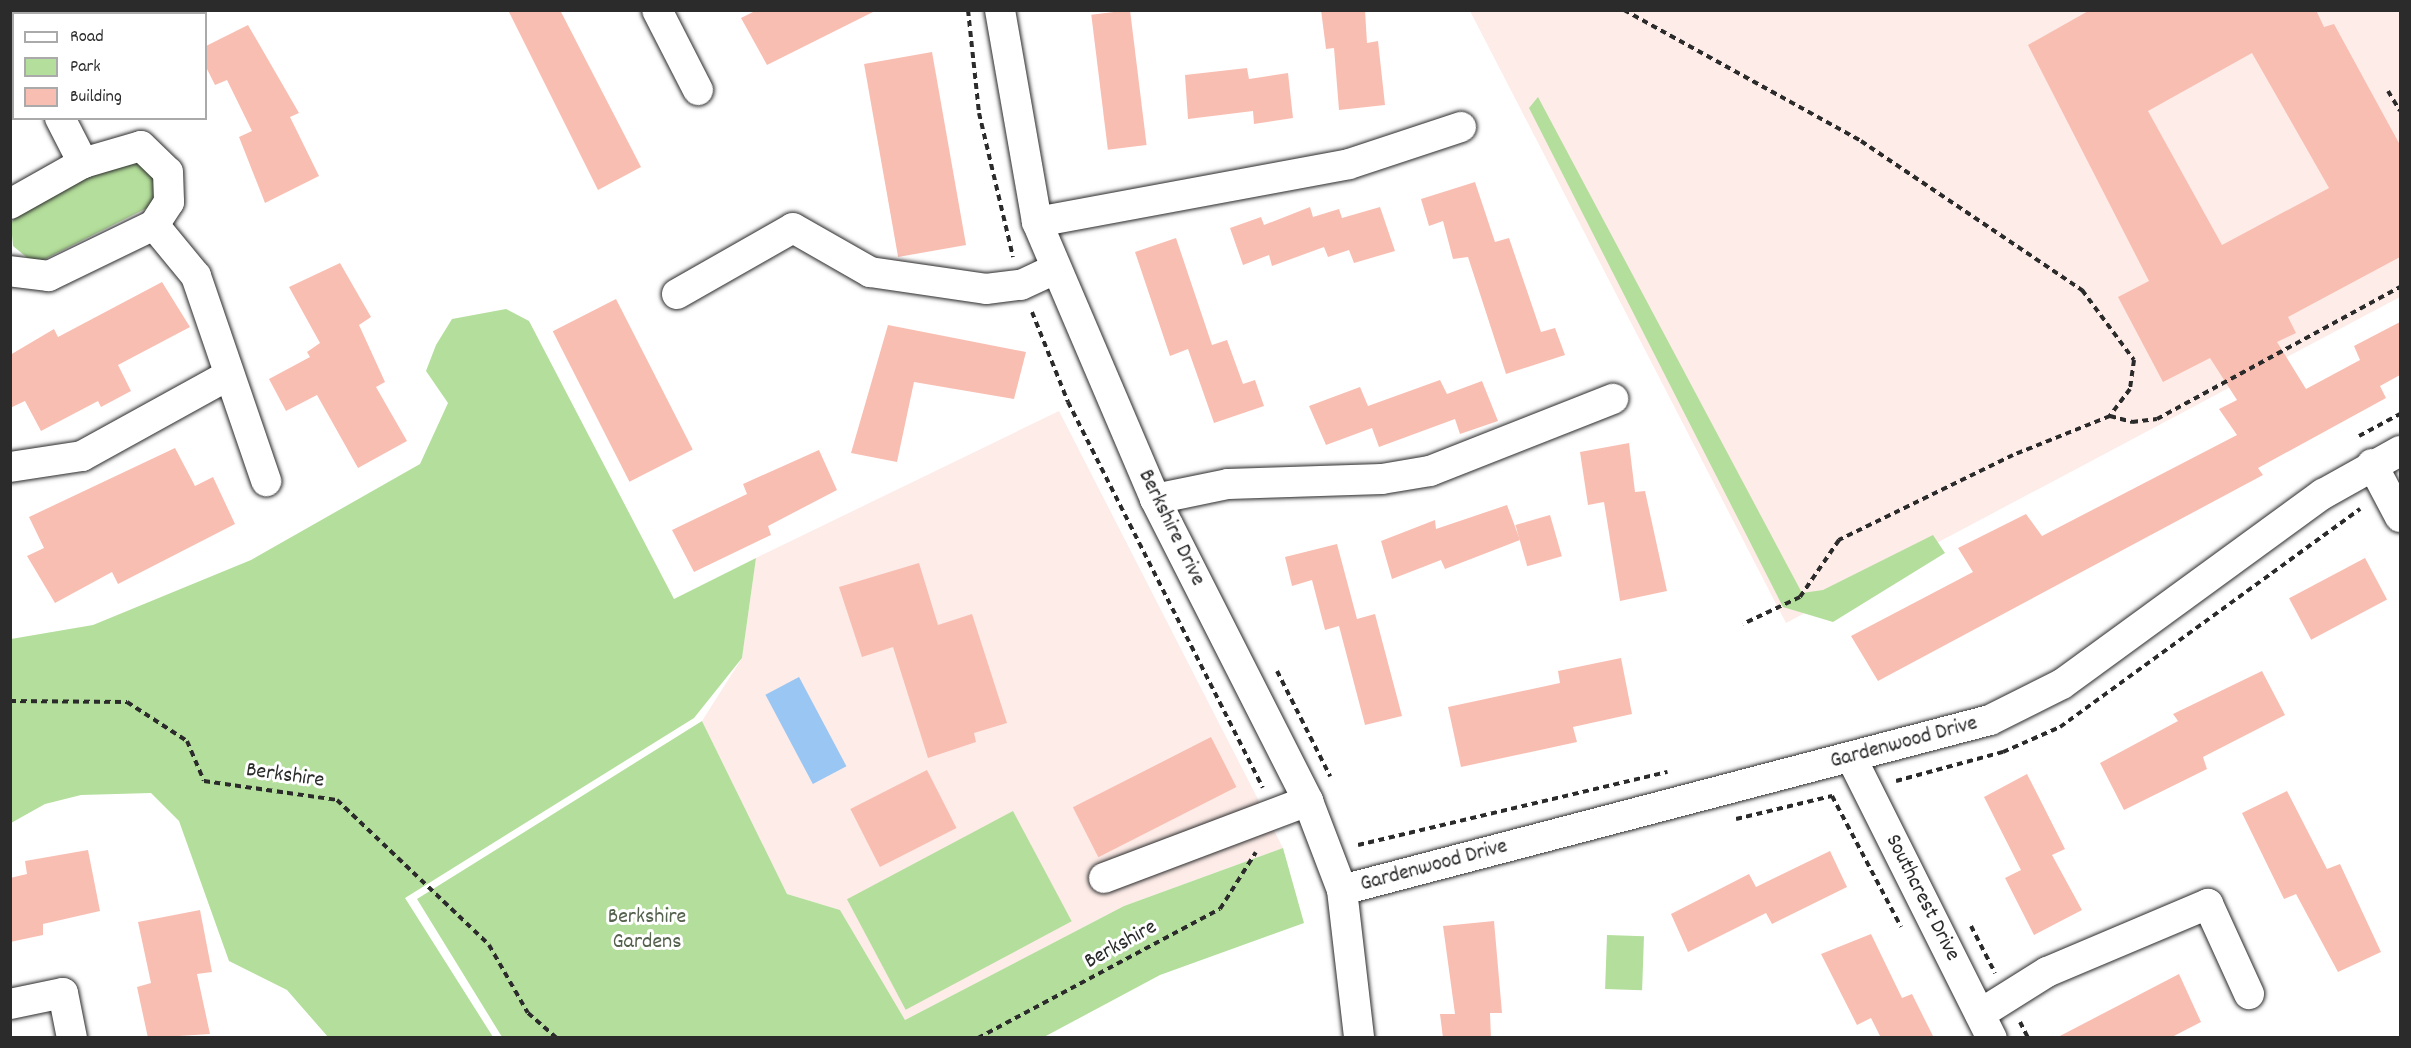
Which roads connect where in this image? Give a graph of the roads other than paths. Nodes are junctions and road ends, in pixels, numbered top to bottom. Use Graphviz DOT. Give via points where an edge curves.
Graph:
graph roads {
  1 [pos="657,10"];
  2 [pos="1000,10"];
  3 [pos="698,90"];
  4 [pos="61,120"];
  5 [pos="1461,128"];
  6 [pos="83,163"];
  7 [pos="10,204"];
  8 [pos="1037,222"];
  9 [pos="154,225"];
  10 [pos="1056,269"];
  11 [pos="10,271"];
  12 [pos="677,294"];
  13 [pos="227,376"];
  14 [pos="1613,399"];
  15 [pos="2400,451"];
  16 [pos="10,467"];
  17 [pos="2378,477"];
  18 [pos="266,481"];
  19 [pos="1155,499"];
  20 [pos="2400,517"];
  21 [pos="1852,759"];
  22 [pos="1308,801"];
  23 [pos="1104,879"];
  24 [pos="1342,890"];
  25 [pos="2248,993"];
  26 [pos="10,1004"];
  27 [pos="1986,1026"];
  28 [pos="72,1038"];
  29 [pos="1359,1038"];
  1 -- 3 [label="street"];
  2 -- 8 [label="street, Berkshire Drive"];
  4 -- 6 [label="street"];
  5 -- 8 [label="street" via="1349,164"];
  6 -- 7 [label="street"];
  6 -- 9 [label="street" via="141,146 168,172 169,202"];
  8 -- 10 [label="street, Berkshire Drive"];
  9 -- 11 [label="street" via="49,276"];
  9 -- 13 [label="street" via="196,276"];
  10 -- 12 [label="street" via="1021,285 986,289 870,272 793,228"];
  10 -- 19 [label="street, Berkshire Drive"];
  13 -- 16 [label="street" via="82,456"];
  13 -- 18 [label="street"];
  14 -- 19 [label="street" via="1430,471 1382,479 1228,484"];
  15 -- 17 [label="street, Gardenwood Drive"];
  17 -- 20 [label="street"];
  17 -- 21 [label="street, Gardenwood Drive" via="2062,684 1990,720"];
  19 -- 22 [label="street, Berkshire Drive"];
  21 -- 24 [label="street, Gardenwood Drive"];
  21 -- 27 [label="street, Southcrest Drive"];
  22 -- 23 [label="street"];
  22 -- 24 [label="street, Berkshire Drive"];
  24 -- 29 [label="street, Berkshire Drive"];
  25 -- 27 [label="street" via="2208,904 2047,972 2009,1000"];
  26 -- 28 [label="street" via="63,993"];
}
